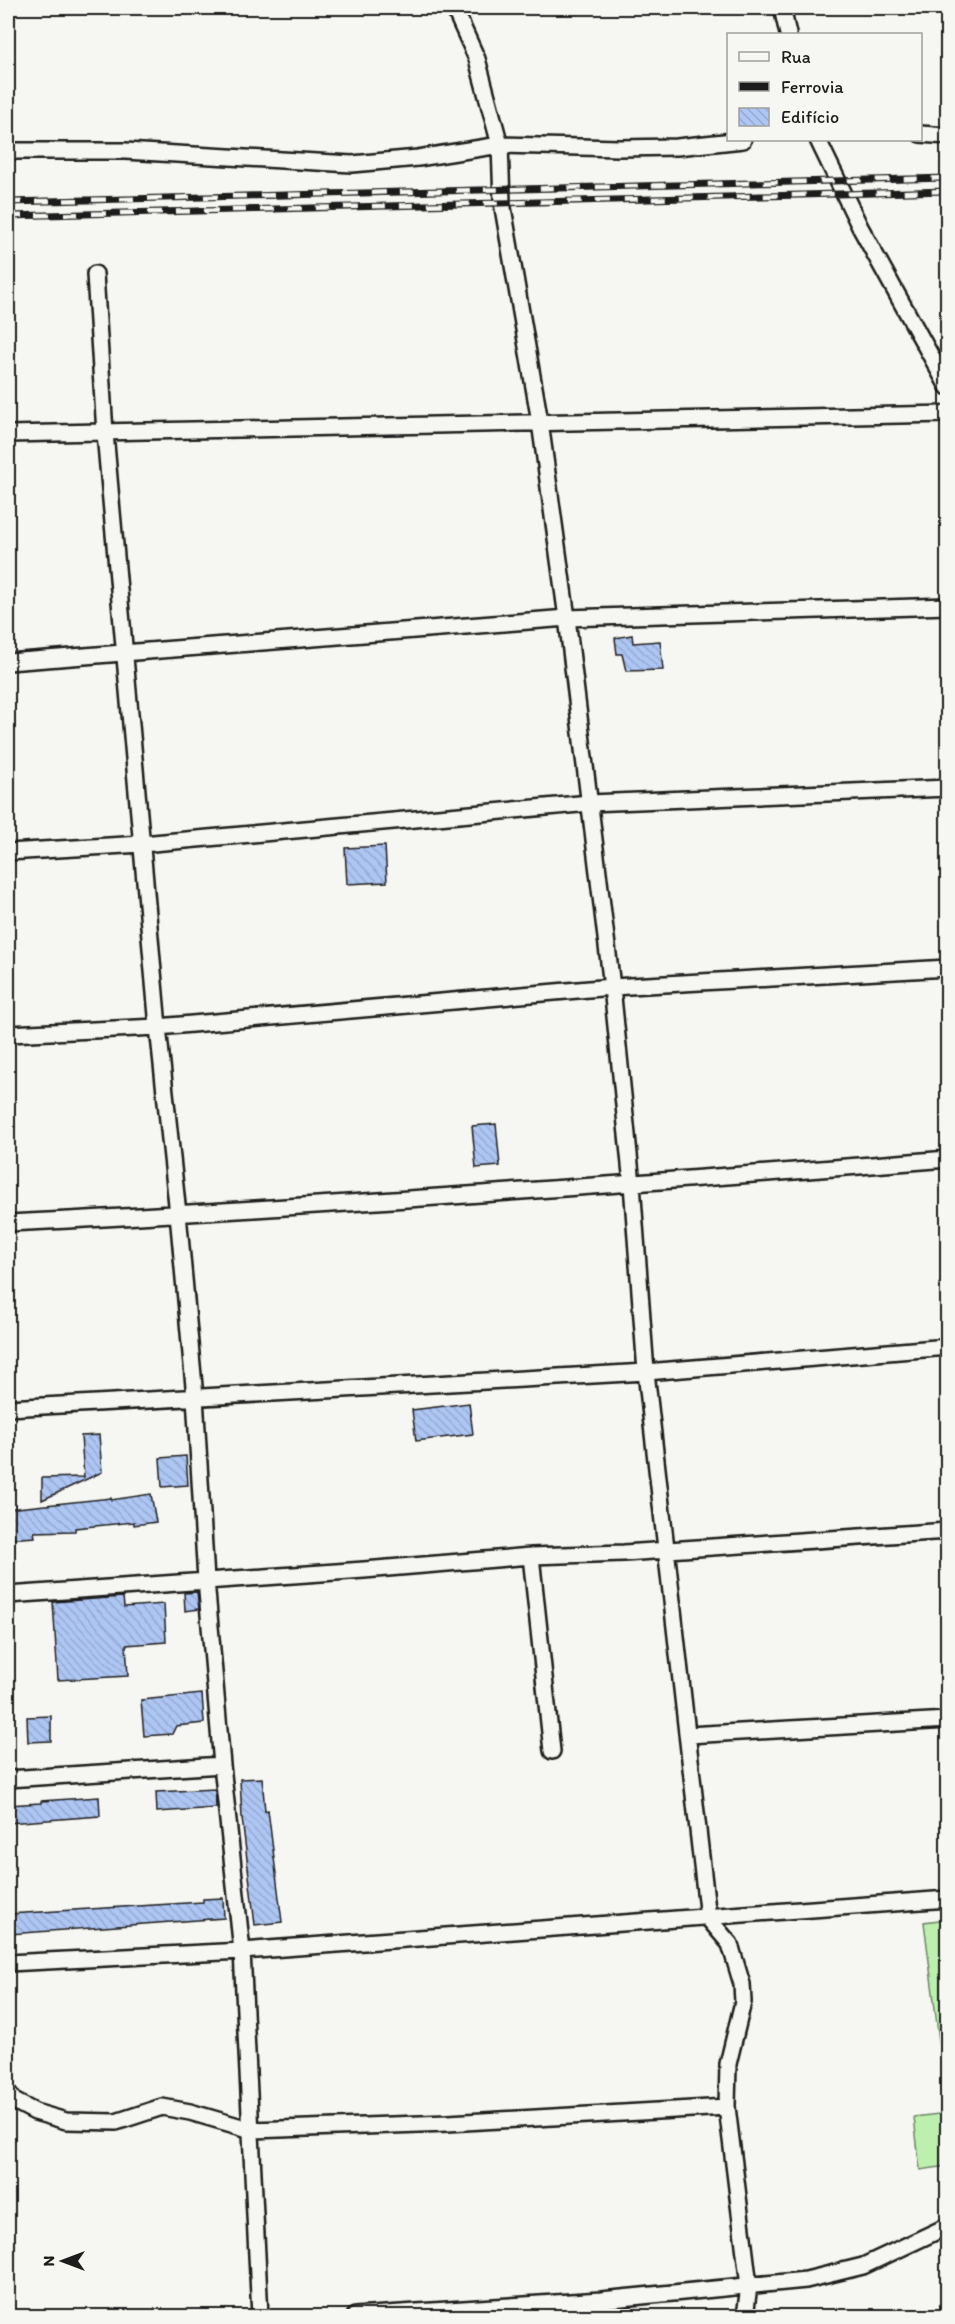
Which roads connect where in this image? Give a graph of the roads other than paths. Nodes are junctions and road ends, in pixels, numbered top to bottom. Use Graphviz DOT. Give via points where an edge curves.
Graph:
graph roads {
  1 [pos="454,8"];
  2 [pos="782,8"];
  3 [pos="788,33"];
  4 [pos="922,134"];
  5 [pos="948,136"];
  6 [pos="734,141"];
  7 [pos="818,141"];
  8 [pos="500,145"];
  9 [pos="8,151"];
  10 [pos="95,274"];
  11 [pos="948,387"];
  12 [pos="948,414"];
  13 [pos="540,422"];
  14 [pos="105,433"];
  15 [pos="8,434"];
  16 [pos="948,606"];
  17 [pos="567,618"];
  18 [pos="124,654"];
  19 [pos="8,662"];
  20 [pos="948,788"];
  21 [pos="590,803"];
  22 [pos="142,844"];
  23 [pos="8,852"];
  24 [pos="948,969"];
  25 [pos="612,987"];
  26 [pos="158,1027"];
  27 [pos="8,1034"];
  28 [pos="948,1159"];
  29 [pos="632,1184"];
  30 [pos="178,1214"];
  31 [pos="8,1223"];
  32 [pos="948,1347"];
  33 [pos="646,1372"];
  34 [pos="195,1397"];
  35 [pos="8,1408"];
  36 [pos="948,1531"];
  37 [pos="666,1550"];
  38 [pos="531,1556"];
  39 [pos="206,1580"];
  40 [pos="8,1595"];
  41 [pos="948,1720"];
  42 [pos="688,1735"];
  43 [pos="552,1751"];
  44 [pos="222,1765"];
  45 [pos="8,1779"];
  46 [pos="948,1899"];
  47 [pos="708,1918"];
  48 [pos="242,1951"];
  49 [pos="8,1963"];
  50 [pos="8,2092"];
  51 [pos="727,2107"];
  52 [pos="252,2130"];
  53 [pos="948,2226"];
  54 [pos="749,2286"];
  55 [pos="260,2316"];
  56 [pos="355,2316"];
  57 [pos="745,2316"];
  1 -- 8 [label="street" via="477,59"];
  2 -- 3 [label="street"];
  4 -- 5 [label="street"];
  6 -- 8 [label="street" via="677,147"];
  7 -- 11 [label="street" via="860,227"];
  8 -- 9 [label="street" via="352,164 125,151"];
  8 -- 13 [label="street" via="502,202"];
  10 -- 14 [label="street"];
  12 -- 13 [label="street"];
  13 -- 14 [label="street"];
  13 -- 17 [label="street"];
  14 -- 15 [label="street"];
  14 -- 18 [label="street"];
  16 -- 17 [label="street"];
  17 -- 18 [label="street"];
  17 -- 21 [label="street"];
  18 -- 19 [label="street"];
  18 -- 22 [label="street"];
  20 -- 21 [label="street"];
  21 -- 22 [label="street"];
  21 -- 25 [label="street"];
  22 -- 23 [label="street"];
  22 -- 26 [label="street"];
  24 -- 25 [label="street"];
  25 -- 26 [label="street"];
  25 -- 29 [label="street"];
  26 -- 27 [label="street"];
  26 -- 30 [label="street"];
  28 -- 29 [label="street"];
  29 -- 30 [label="street"];
  29 -- 33 [label="street"];
  30 -- 31 [label="street"];
  30 -- 34 [label="street"];
  32 -- 33 [label="street"];
  33 -- 34 [label="street"];
  33 -- 37 [label="street"];
  34 -- 35 [label="street"];
  34 -- 39 [label="street"];
  36 -- 37 [label="street"];
  37 -- 38 [label="street"];
  37 -- 42 [label="street"];
  38 -- 39 [label="street"];
  38 -- 43 [label="street"];
  39 -- 40 [label="street"];
  39 -- 44 [label="street"];
  41 -- 42 [label="street"];
  42 -- 47 [label="street"];
  44 -- 45 [label="street"];
  44 -- 48 [label="street"];
  46 -- 47 [label="street"];
  47 -- 48 [label="street"];
  47 -- 51 [label="street" via="730,1944 742,1984 743,2002 728,2064"];
  48 -- 49 [label="street"];
  48 -- 52 [label="street"];
  50 -- 52 [label="street" via="14,2101 35,2112 66,2121 116,2122 162,2107"];
  51 -- 52 [label="street"];
  51 -- 54 [label="street"];
  52 -- 55 [label="street"];
  53 -- 54 [label="street" via="862,2266 806,2280"];
  54 -- 56 [label="street"];
  54 -- 57 [label="street"];
}
